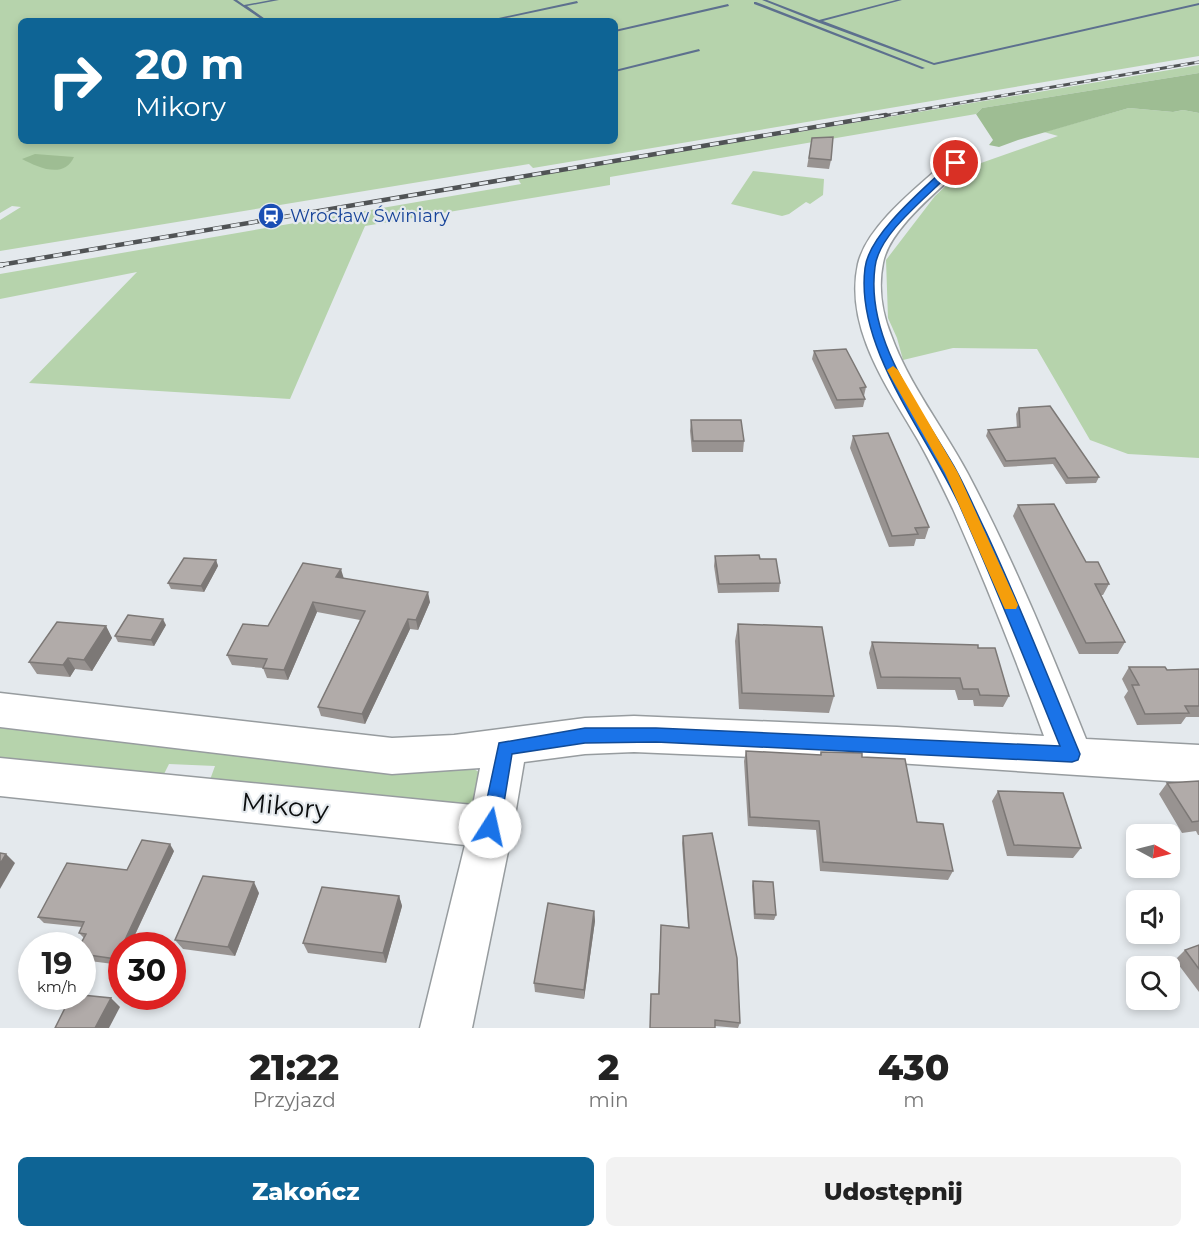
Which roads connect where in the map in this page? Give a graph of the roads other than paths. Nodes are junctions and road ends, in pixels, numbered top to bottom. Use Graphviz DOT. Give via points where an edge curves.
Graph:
graph roads {
  1 [pos="956,163"];
  2 [pos="0,710"];
  3 [pos="505,748"];
  4 [pos="1072,754"];
  5 [pos="1199,764"];
  6 [pos="0,777"];
  7 [pos="490,827"];
  8 [pos="446,1028"];
  1 -- 4 [label="street" via="875,247 870,267 871,310 894,374 951,473 999,576"];
  2 -- 3 [label="street" via="392,756"];
  3 -- 4 [label="street" via="585,736 634,734"];
  3 -- 7 [label="street"];
  4 -- 5 [label="street"];
  6 -- 7 [label="street, Mikory"];
  7 -- 8 [label="street"];
}
